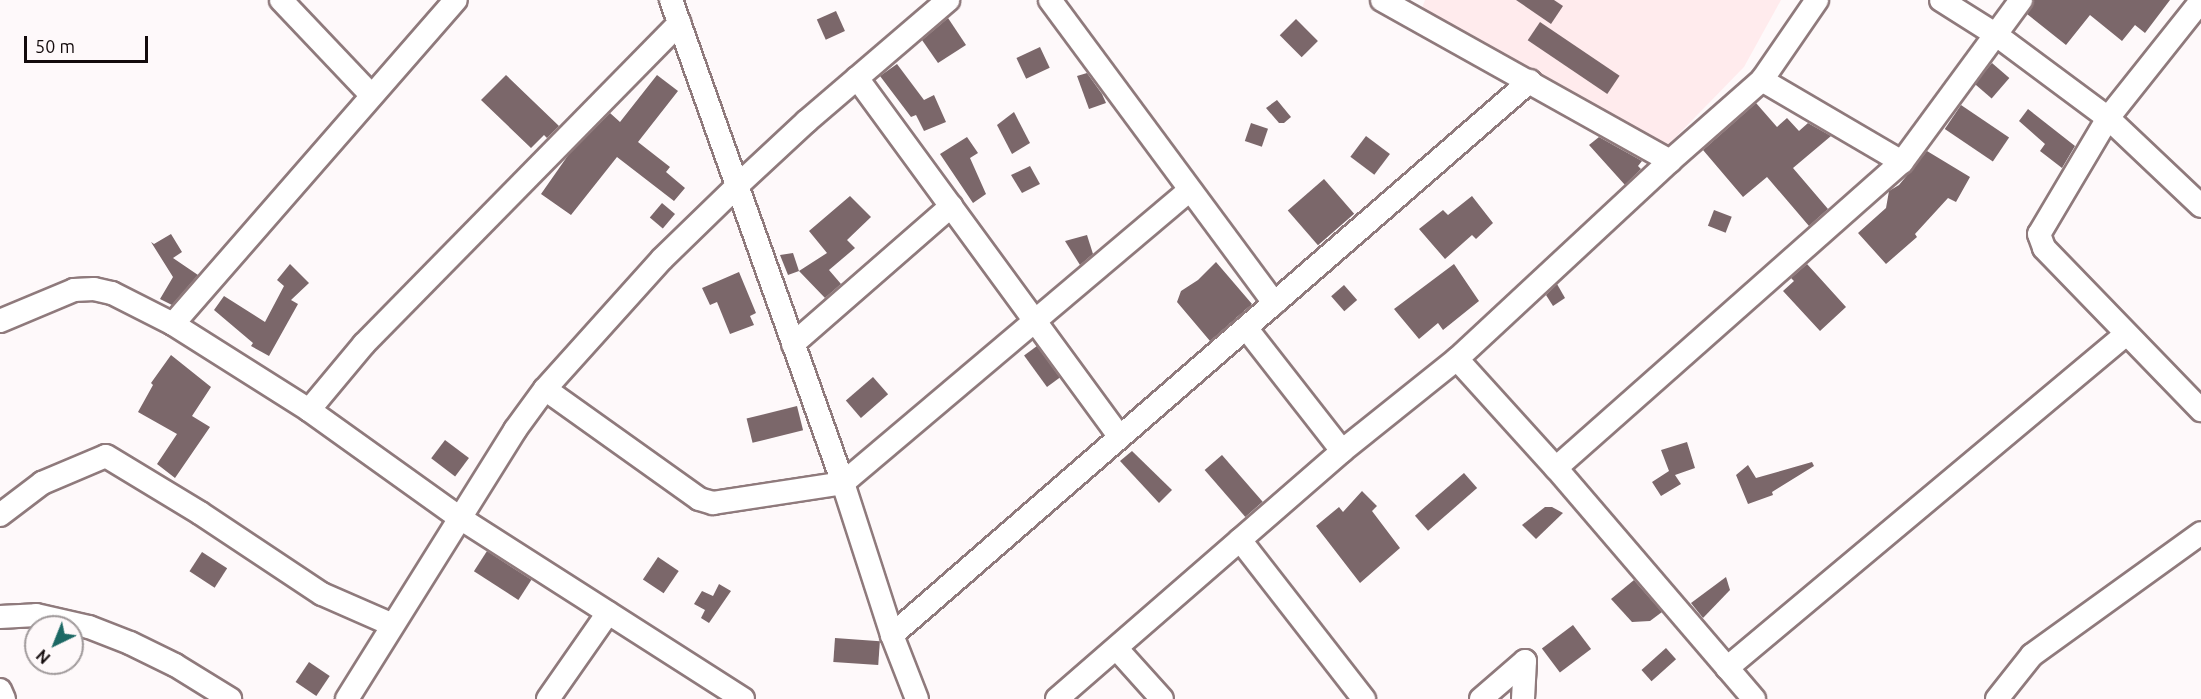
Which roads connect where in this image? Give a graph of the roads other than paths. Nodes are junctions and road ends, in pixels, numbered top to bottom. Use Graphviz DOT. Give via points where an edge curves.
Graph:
graph roads {
  1 [pos="281,0"];
  2 [pos="456,0"];
  3 [pos="671,0"];
  4 [pos="948,0"];
  5 [pos="1050,0"];
  6 [pos="1382,0"];
  7 [pos="1818,0"];
  8 [pos="1941,0"];
  9 [pos="2021,0"];
  10 [pos="2201,1"];
  11 [pos="1411,7"];
  12 [pos="679,23"];
  13 [pos="1995,34"];
  14 [pos="857,78"];
  15 [pos="1762,80"];
  16 [pos="1530,81"];
  17 [pos="371,95"];
  18 [pos="2108,118"];
  19 [pos="1670,161"];
  20 [pos="1902,162"];
  21 [pos="737,186"];
  22 [pos="1190,190"];
  23 [pos="951,206"];
  24 [pos="2201,206"];
  25 [pos="1274,303"];
  26 [pos="0,321"];
  27 [pos="1035,321"];
  28 [pos="173,324"];
  29 [pos="1245,328"];
  30 [pos="2125,334"];
  31 [pos="793,344"];
  32 [pos="1457,359"];
  33 [pos="545,389"];
  34 [pos="309,410"];
  35 [pos="2201,410"];
  36 [pos="1120,437"];
  37 [pos="1342,451"];
  38 [pos="1556,468"];
  39 [pos="843,483"];
  40 [pos="0,515"];
  41 [pos="460,518"];
  42 [pos="2201,532"];
  43 [pos="1240,540"];
  44 [pos="608,613"];
  45 [pos="0,617"];
  46 [pos="393,624"];
  47 [pos="892,635"];
  48 [pos="1117,649"];
  49 [pos="1727,668"];
  50 [pos="0,690"];
  51 [pos="4,699"];
  52 [pos="230,699"];
  53 [pos="347,699"];
  54 [pos="548,699"];
  55 [pos="743,699"];
  56 [pos="917,699"];
  57 [pos="1057,699"];
  58 [pos="1162,699"];
  59 [pos="1364,699"];
  60 [pos="1481,699"];
  61 [pos="1523,699"];
  62 [pos="1754,699"];
  63 [pos="1997,699"];
  1 -- 17 [label="street"];
  2 -- 17 [label="street"];
  3 -- 12 [label="street"];
  4 -- 14 [label="street"];
  5 -- 22 [label="street"];
  6 -- 11 [label="street"];
  7 -- 15 [label="street"];
  8 -- 13 [label="street"];
  9 -- 13 [label="street"];
  10 -- 18 [label="street"];
  11 -- 16 [label="street"];
  12 -- 21 [label="street"];
  12 -- 34 [label="street" via="364,345"];
  13 -- 18 [label="street"];
  13 -- 20 [label="street"];
  14 -- 21 [label="street"];
  14 -- 23 [label="street"];
  15 -- 19 [label="street"];
  15 -- 20 [label="street"];
  16 -- 19 [label="street"];
  16 -- 25 [label="street"];
  17 -- 28 [label="street"];
  18 -- 24 [label="street"];
  18 -- 30 [label="street" via="2039,234 2044,248"];
  19 -- 32 [label="street"];
  20 -- 38 [label="street"];
  21 -- 31 [label="street"];
  21 -- 33 [label="street" via="662,259"];
  22 -- 25 [label="street"];
  22 -- 27 [label="street"];
  23 -- 27 [label="street"];
  23 -- 31 [label="street"];
  25 -- 29 [label="street"];
  26 -- 28 [label="street" via="74,290 94,289 112,293"];
  27 -- 36 [label="street"];
  27 -- 39 [label="street"];
  28 -- 34 [label="street"];
  29 -- 36 [label="street"];
  29 -- 37 [label="street"];
  30 -- 35 [label="street"];
  30 -- 49 [label="street"];
  31 -- 39 [label="street"];
  32 -- 37 [label="street"];
  32 -- 38 [label="street"];
  33 -- 39 [label="street" via="699,499 713,503"];
  33 -- 41 [label="street"];
  34 -- 41 [label="street"];
  36 -- 47 [label="street"];
  37 -- 43 [label="street"];
  38 -- 49 [label="street"];
  39 -- 47 [label="street"];
  40 -- 46 [label="street" via="42,483 106,456 322,594"];
  41 -- 44 [label="street"];
  41 -- 46 [label="street"];
  42 -- 63 [label="street" via="2032,656"];
  43 -- 48 [label="street"];
  43 -- 59 [label="street"];
  44 -- 54 [label="street"];
  44 -- 55 [label="street"];
  45 -- 52 [label="street" via="36,615 89,627 175,665"];
  46 -- 53 [label="street"];
  47 -- 56 [label="street"];
  48 -- 57 [label="street"];
  48 -- 58 [label="street"];
  49 -- 62 [label="street"];
  50 -- 51 [label="street"];
  60 -- 61 [label="street" via="1525,661"];
}
